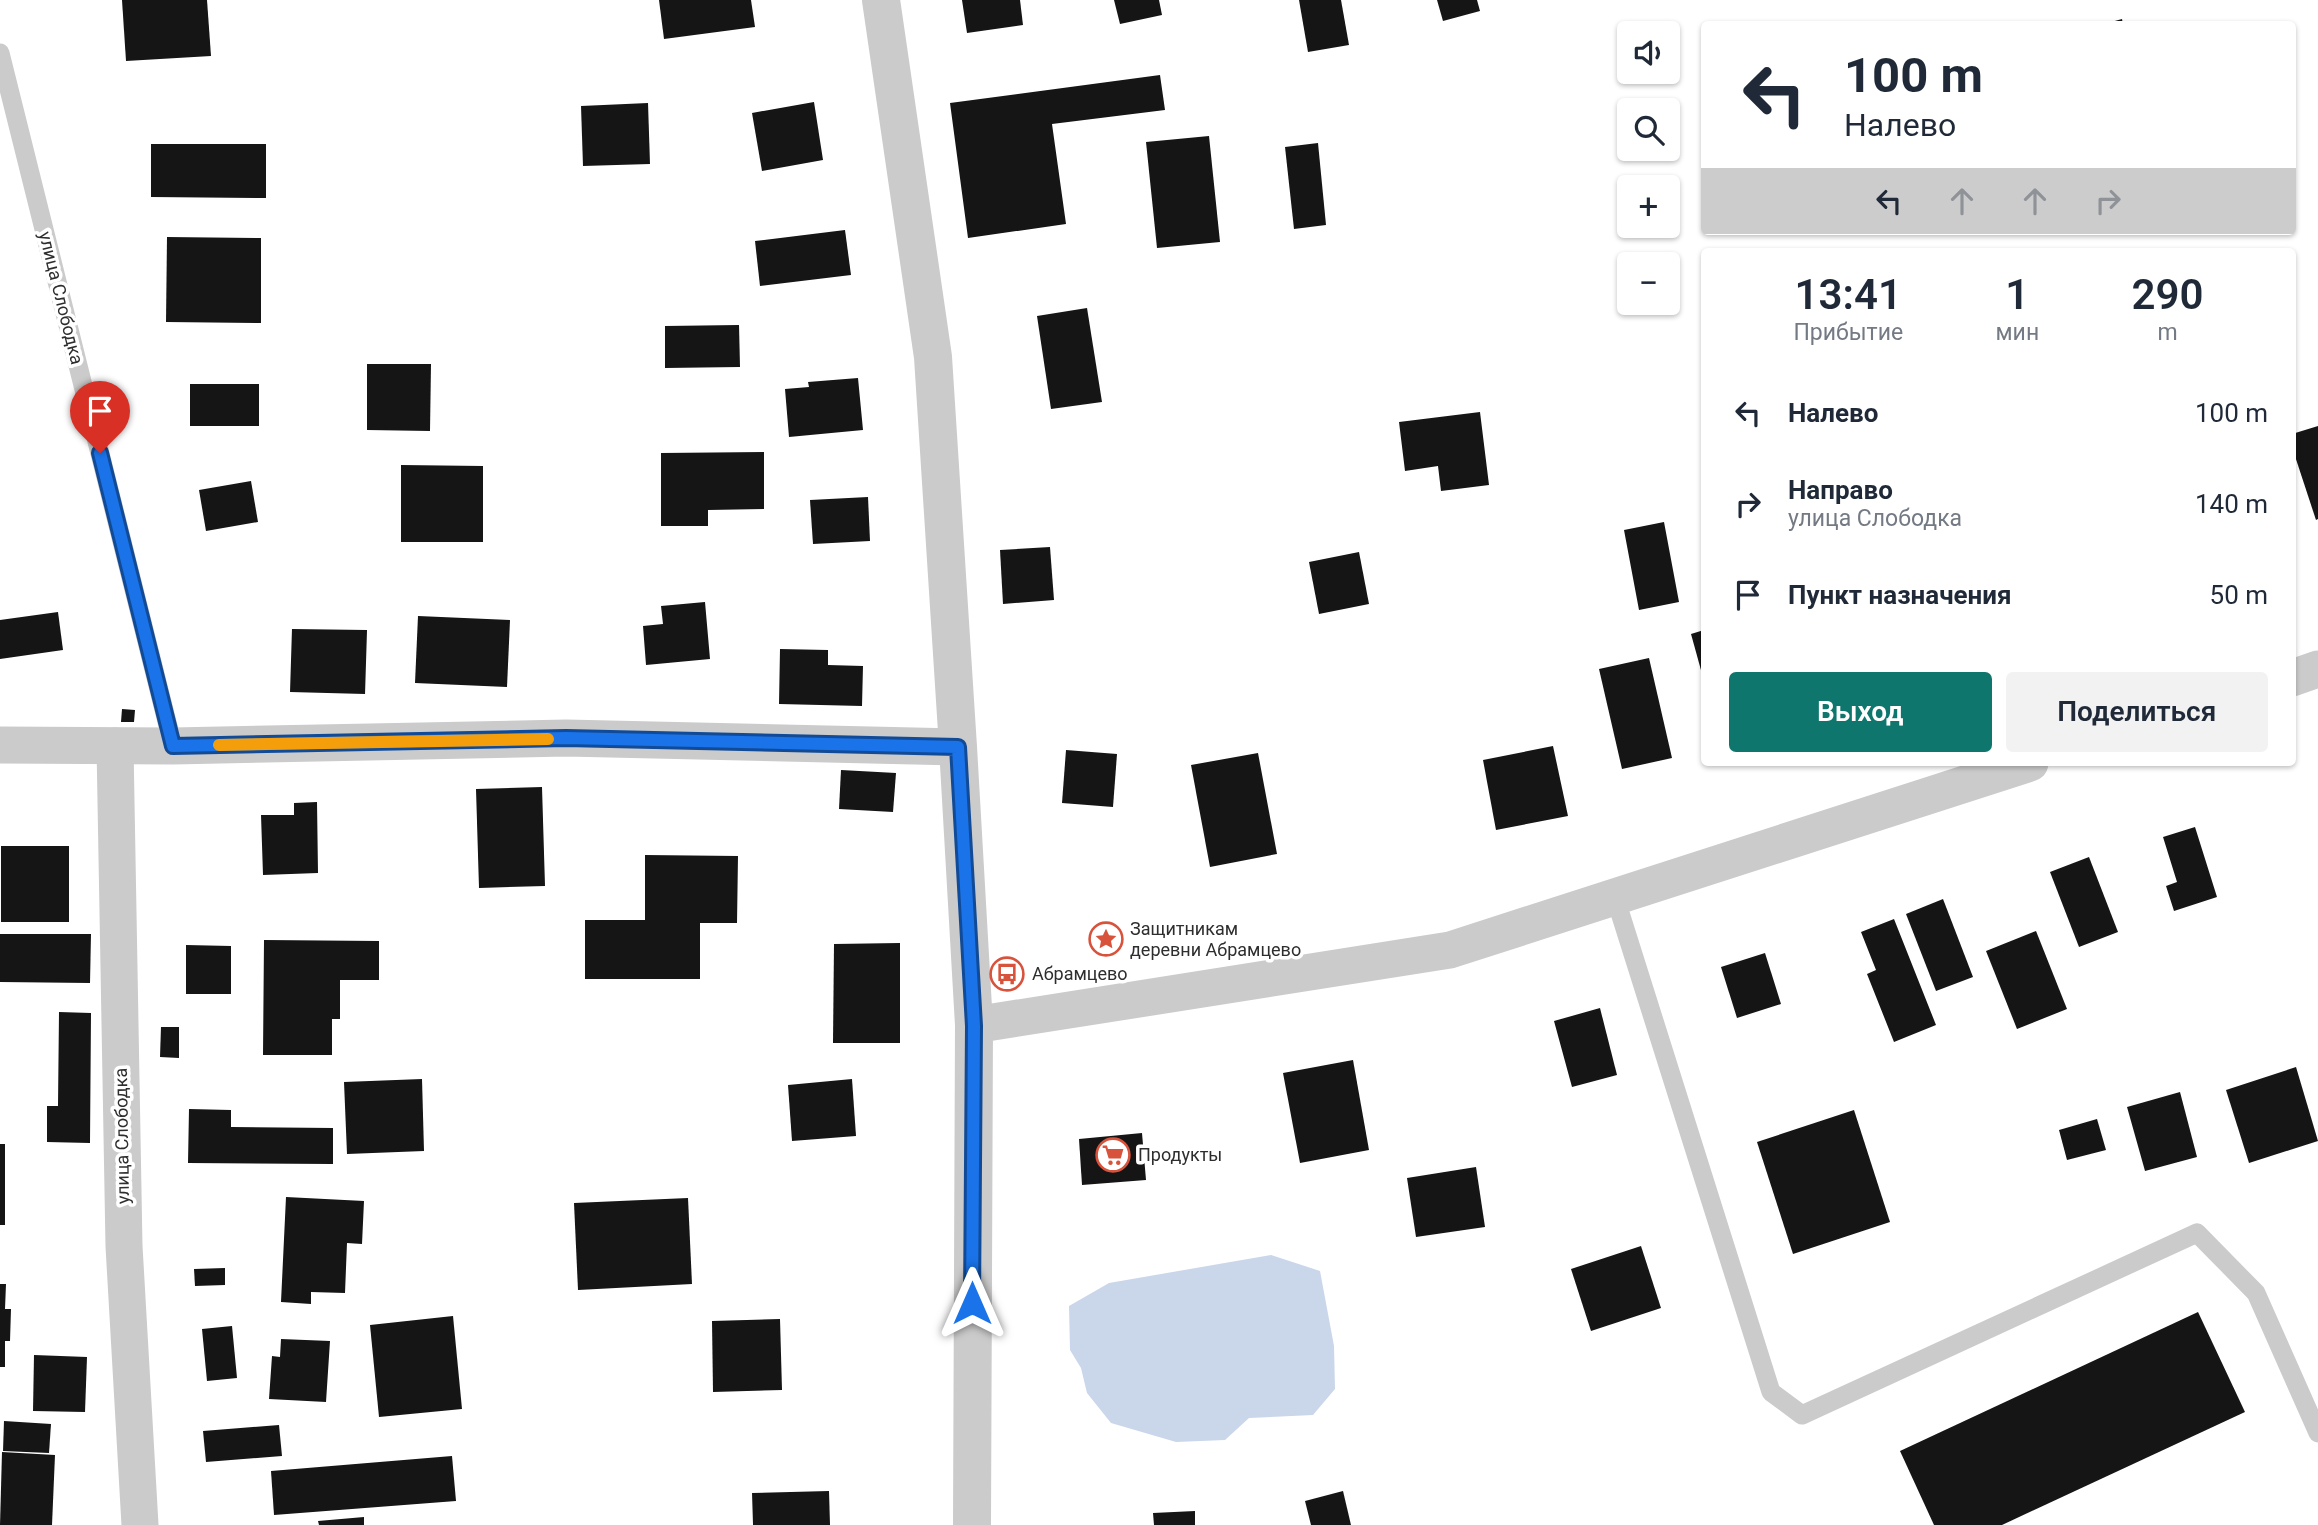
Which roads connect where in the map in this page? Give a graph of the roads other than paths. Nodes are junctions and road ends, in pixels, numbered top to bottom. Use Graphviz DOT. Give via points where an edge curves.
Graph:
graph roads {
  1 [pos="881,0"];
  2 [pos="0,53"];
  3 [pos="2318,669"];
  4 [pos="2296,677"];
  5 [pos="0,746"];
  6 [pos="115,746"];
  7 [pos="173,746"];
  8 [pos="958,747"];
  9 [pos="2021,766"];
  10 [pos="1615,897"];
  11 [pos="974,1026"];
  12 [pos="2318,1433"];
  13 [pos="140,1525"];
  14 [pos="972,1525"];
  1 -- 8 [label="street" via="933,357"];
  2 -- 7 [label="lane, улица Слободка"];
  3 -- 4 [label="street"];
  5 -- 6 [label="street"];
  6 -- 7 [label="street"];
  6 -- 13 [label="street, улица Слободка" via="124,1246"];
  7 -- 8 [label="street" via="566,738"];
  8 -- 11 [label="street"];
  9 -- 10 [label="street"];
  10 -- 11 [label="street" via="1450,950"];
  10 -- 12 [label="lane" via="1771,1392 1802,1415 2197,1233 2256,1293"];
  11 -- 14 [label="street"];
}
